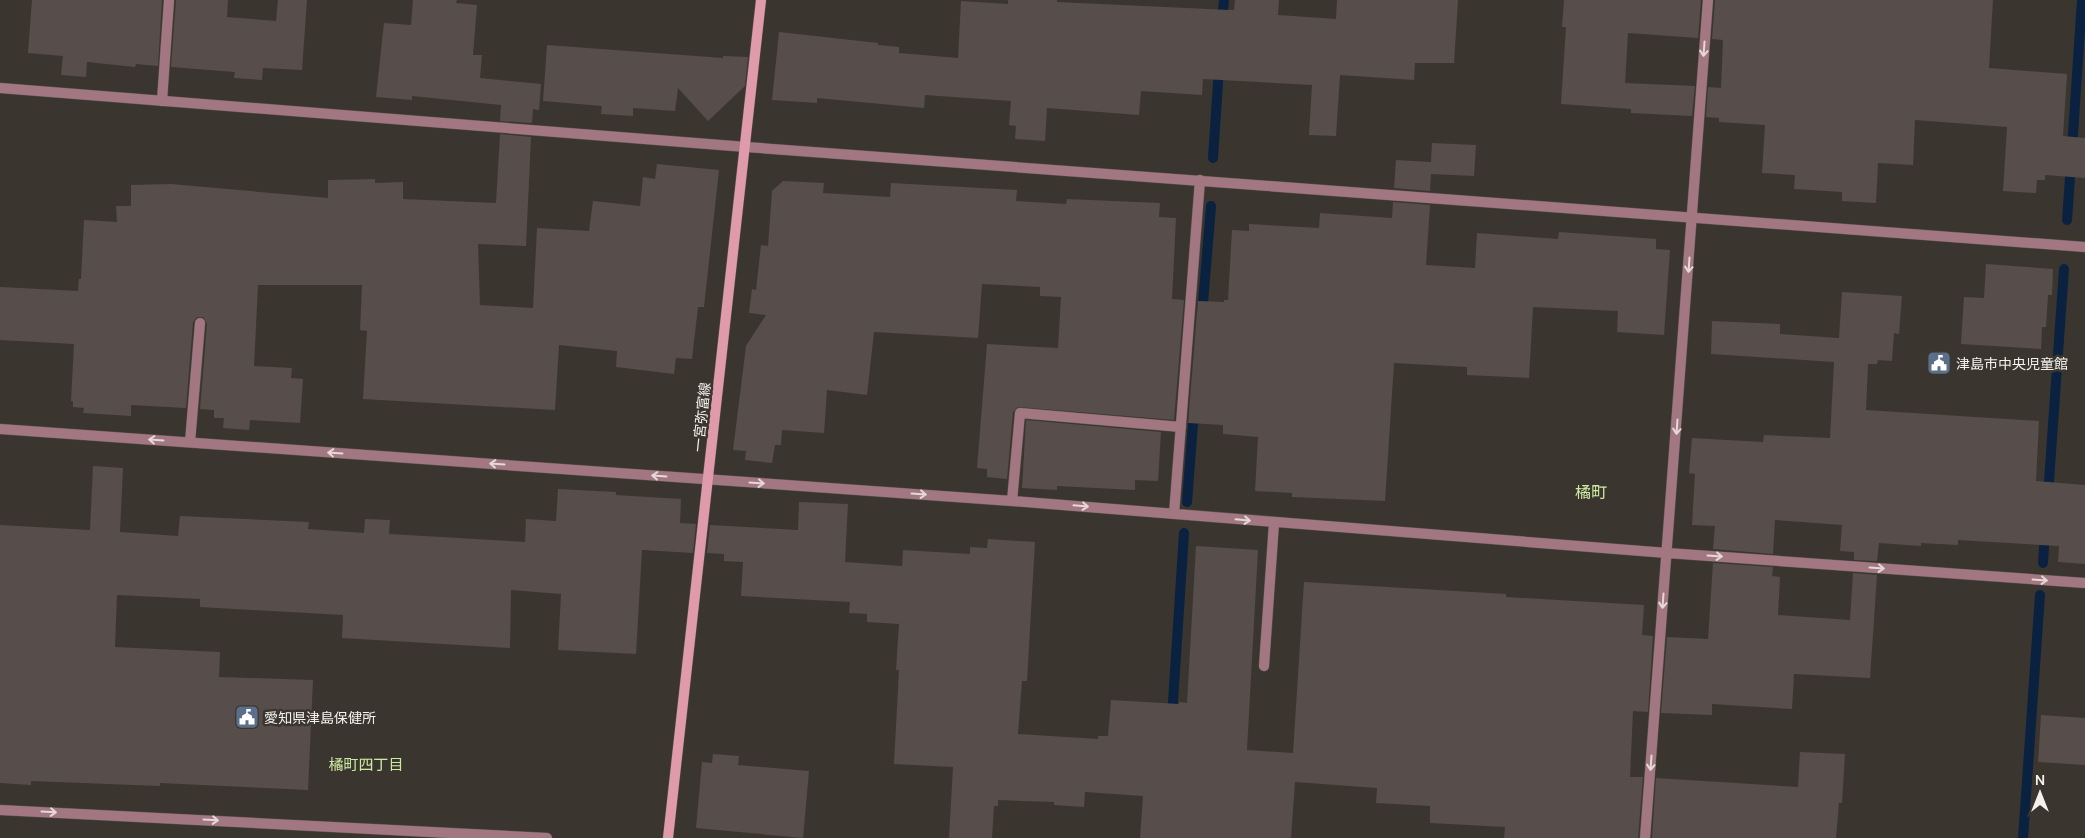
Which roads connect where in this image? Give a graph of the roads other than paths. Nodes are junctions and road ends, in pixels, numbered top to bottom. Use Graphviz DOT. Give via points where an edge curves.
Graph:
graph roads {
  1 [pos="168,0"];
  2 [pos="761,0"];
  3 [pos="1708,0"];
  4 [pos="0,88"];
  5 [pos="162,101"];
  6 [pos="746,147"];
  7 [pos="1200,180"];
  8 [pos="1693,217"];
  9 [pos="2085,247"];
  10 [pos="200,323"];
  11 [pos="1181,427"];
  12 [pos="0,429"];
  13 [pos="190,442"];
  14 [pos="708,480"];
  15 [pos="1012,501"];
  16 [pos="1174,514"];
  17 [pos="1274,522"];
  18 [pos="1667,553"];
  19 [pos="2085,583"];
  20 [pos="1264,666"];
  21 [pos="0,810"];
  22 [pos="548,838"];
  23 [pos="668,838"];
  24 [pos="1645,838"];
  1 -- 5 [label="street"];
  2 -- 6 [label="main road, 一宮弥富線"];
  3 -- 8 [label="street, one-way"];
  4 -- 5 [label="street"];
  5 -- 6 [label="street"];
  6 -- 7 [label="street"];
  6 -- 14 [label="main road, 一宮弥富線"];
  7 -- 8 [label="street"];
  7 -- 11 [label="street"];
  8 -- 9 [label="street"];
  8 -- 18 [label="street, one-way"];
  10 -- 13 [label="street"];
  11 -- 15 [label="street" via="1020,413"];
  11 -- 16 [label="street"];
  13 -- 12 [label="street, one-way"];
  14 -- 13 [label="street, one-way"];
  14 -- 15 [label="street, one-way"];
  14 -- 23 [label="main road, 一宮弥富線"];
  15 -- 16 [label="street, one-way"];
  16 -- 17 [label="street, one-way"];
  17 -- 18 [label="street"];
  17 -- 20 [label="street"];
  18 -- 19 [label="street, one-way"];
  18 -- 24 [label="street, one-way"];
  21 -- 22 [label="street, one-way"];
}
